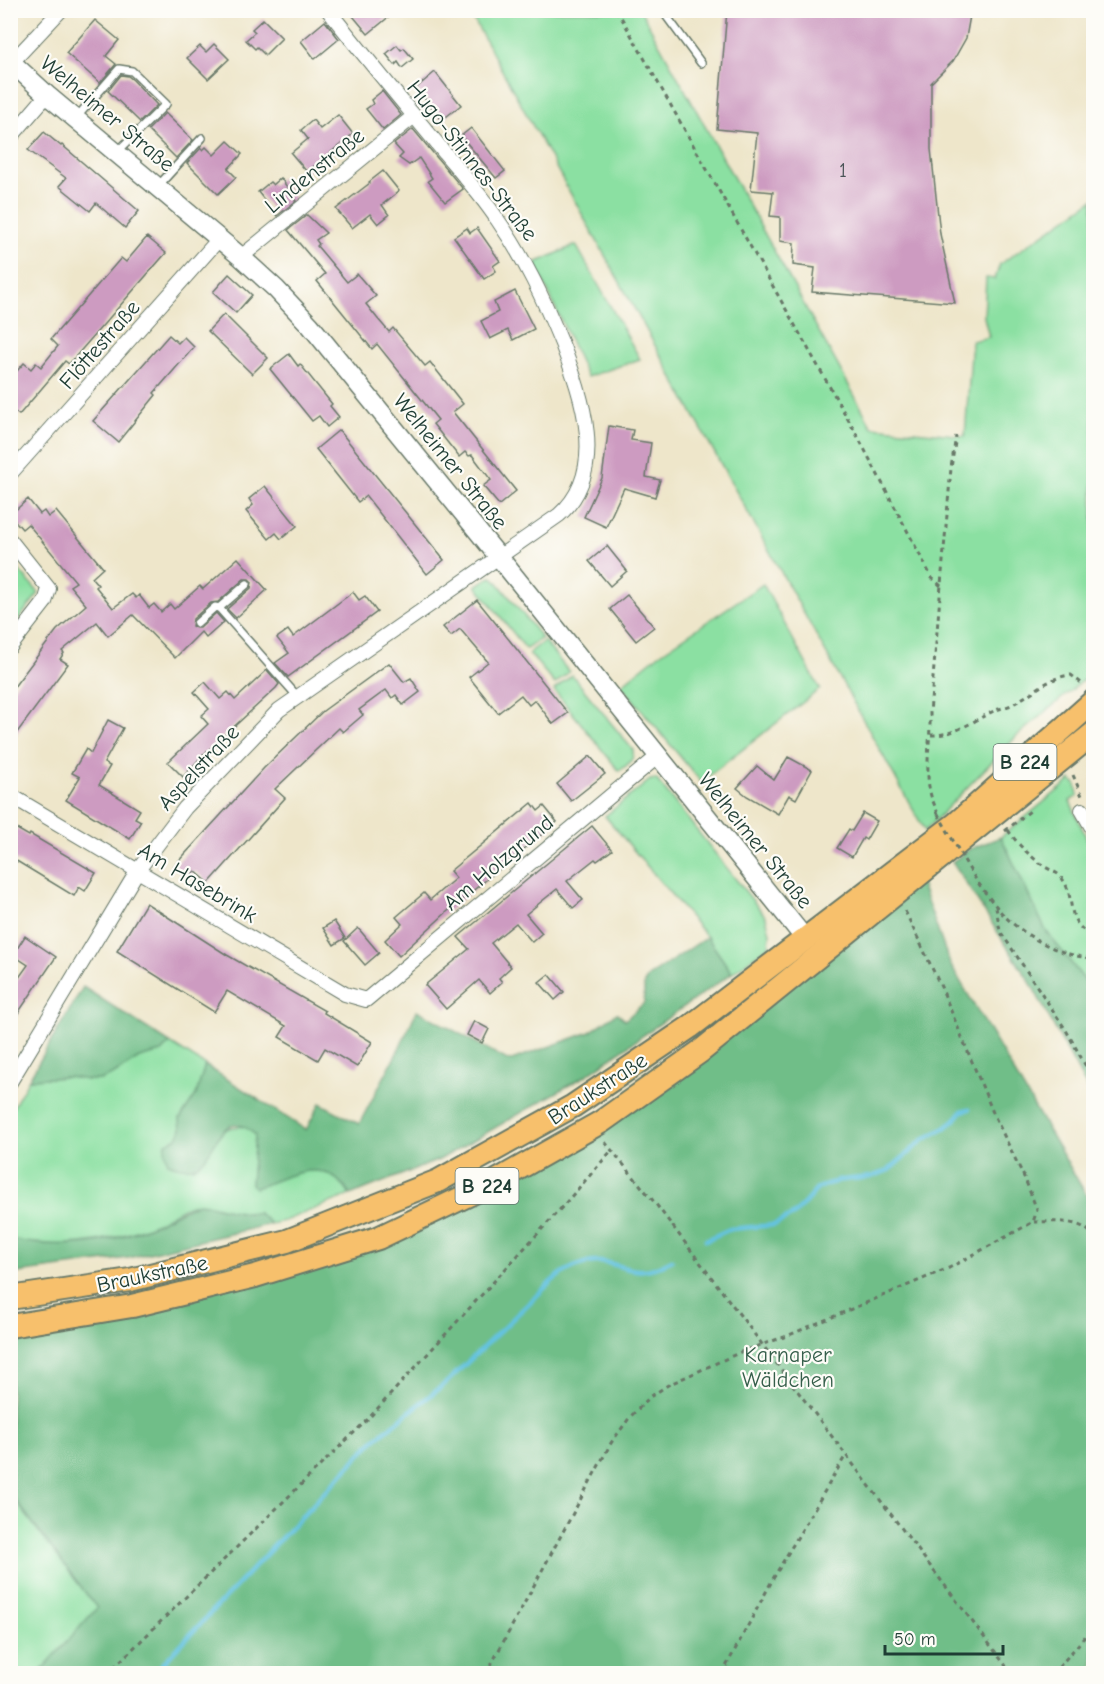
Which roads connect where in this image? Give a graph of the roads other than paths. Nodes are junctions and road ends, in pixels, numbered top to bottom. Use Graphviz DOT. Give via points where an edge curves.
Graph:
graph roads {
  1 [pos="61,10"];
  2 [pos="328,10"];
  3 [pos="662,10"];
  4 [pos="11,61"];
  5 [pos="700,63"];
  6 [pos="47,94"];
  7 [pos="414,116"];
  8 [pos="76,118"];
  9 [pos="10,138"];
  10 [pos="202,138"];
  11 [pos="117,152"];
  12 [pos="158,187"];
  13 [pos="219,239"];
  14 [pos="241,257"];
  15 [pos="10,474"];
  16 [pos="10,540"];
  17 [pos="498,556"];
  18 [pos="248,584"];
  19 [pos="219,608"];
  20 [pos="197,623"];
  21 [pos="10,647"];
  22 [pos="1089,693"];
  23 [pos="298,697"];
  24 [pos="1094,734"];
  25 [pos="657,757"];
  26 [pos="10,795"];
  27 [pos="1082,810"];
  28 [pos="1094,831"];
  29 [pos="138,870"];
  30 [pos="806,940"];
  31 [pos="366,1000"];
  32 [pos="10,1082"];
  33 [pos="10,1298"];
  34 [pos="10,1326"];
  1 -- 4 [label="street"];
  2 -- 7 [label="street, Hugo-Stinnes-Straße"];
  3 -- 5 [label="lane"];
  4 -- 6 [label="street, Welheimer Straße"];
  6 -- 8 [label="street, Welheimer Straße"];
  6 -- 9 [label="street"];
  7 -- 14 [label="street, Lindenstraße"];
  7 -- 17 [label="street, Hugo-Stinnes-Straße" via="497,219 536,282 585,415 586,458 575,496 559,515"];
  8 -- 11 [label="street, Welheimer Straße"];
  8 -- 11 [label="lane" via="119,69 132,71 166,104"];
  10 -- 12 [label="lane"];
  11 -- 12 [label="street, Welheimer Straße"];
  12 -- 13 [label="street, Welheimer Straße"];
  13 -- 14 [label="street, Welheimer Straße"];
  13 -- 15 [label="street, Flöttestraße"];
  14 -- 17 [label="street, Welheimer Straße" via="310,326"];
  16 -- 21 [label="street" via="49,589 45,602"];
  17 -- 23 [label="street, Aspelstraße"];
  17 -- 25 [label="street, Welheimer Straße"];
  18 -- 19 [label="lane"];
  19 -- 20 [label="lane" via="214,607"];
  19 -- 23 [label="lane"];
  22 -- 30 [label="main road, Braukstraße / B 224" via="957,823"];
  23 -- 29 [label="street, Aspelstraße" via="279,710 186,808"];
  24 -- 34 [label="main road, Braukstraße / B 224" via="701,1052 592,1127 491,1184 378,1239 255,1276 132,1306"];
  25 -- 30 [label="street, Welheimer Straße"];
  25 -- 31 [label="street, Am Holzgrund"];
  26 -- 29 [label="street, Am Hasebrink"];
  27 -- 28 [label="street"];
  29 -- 31 [label="street, Am Hasebrink" via="345,994"];
  29 -- 32 [label="street, Aspelstraße"];
  30 -- 33 [label="main road, Braukstraße / B 224" via="690,1027 573,1106 438,1181 287,1241 130,1280"];
}
